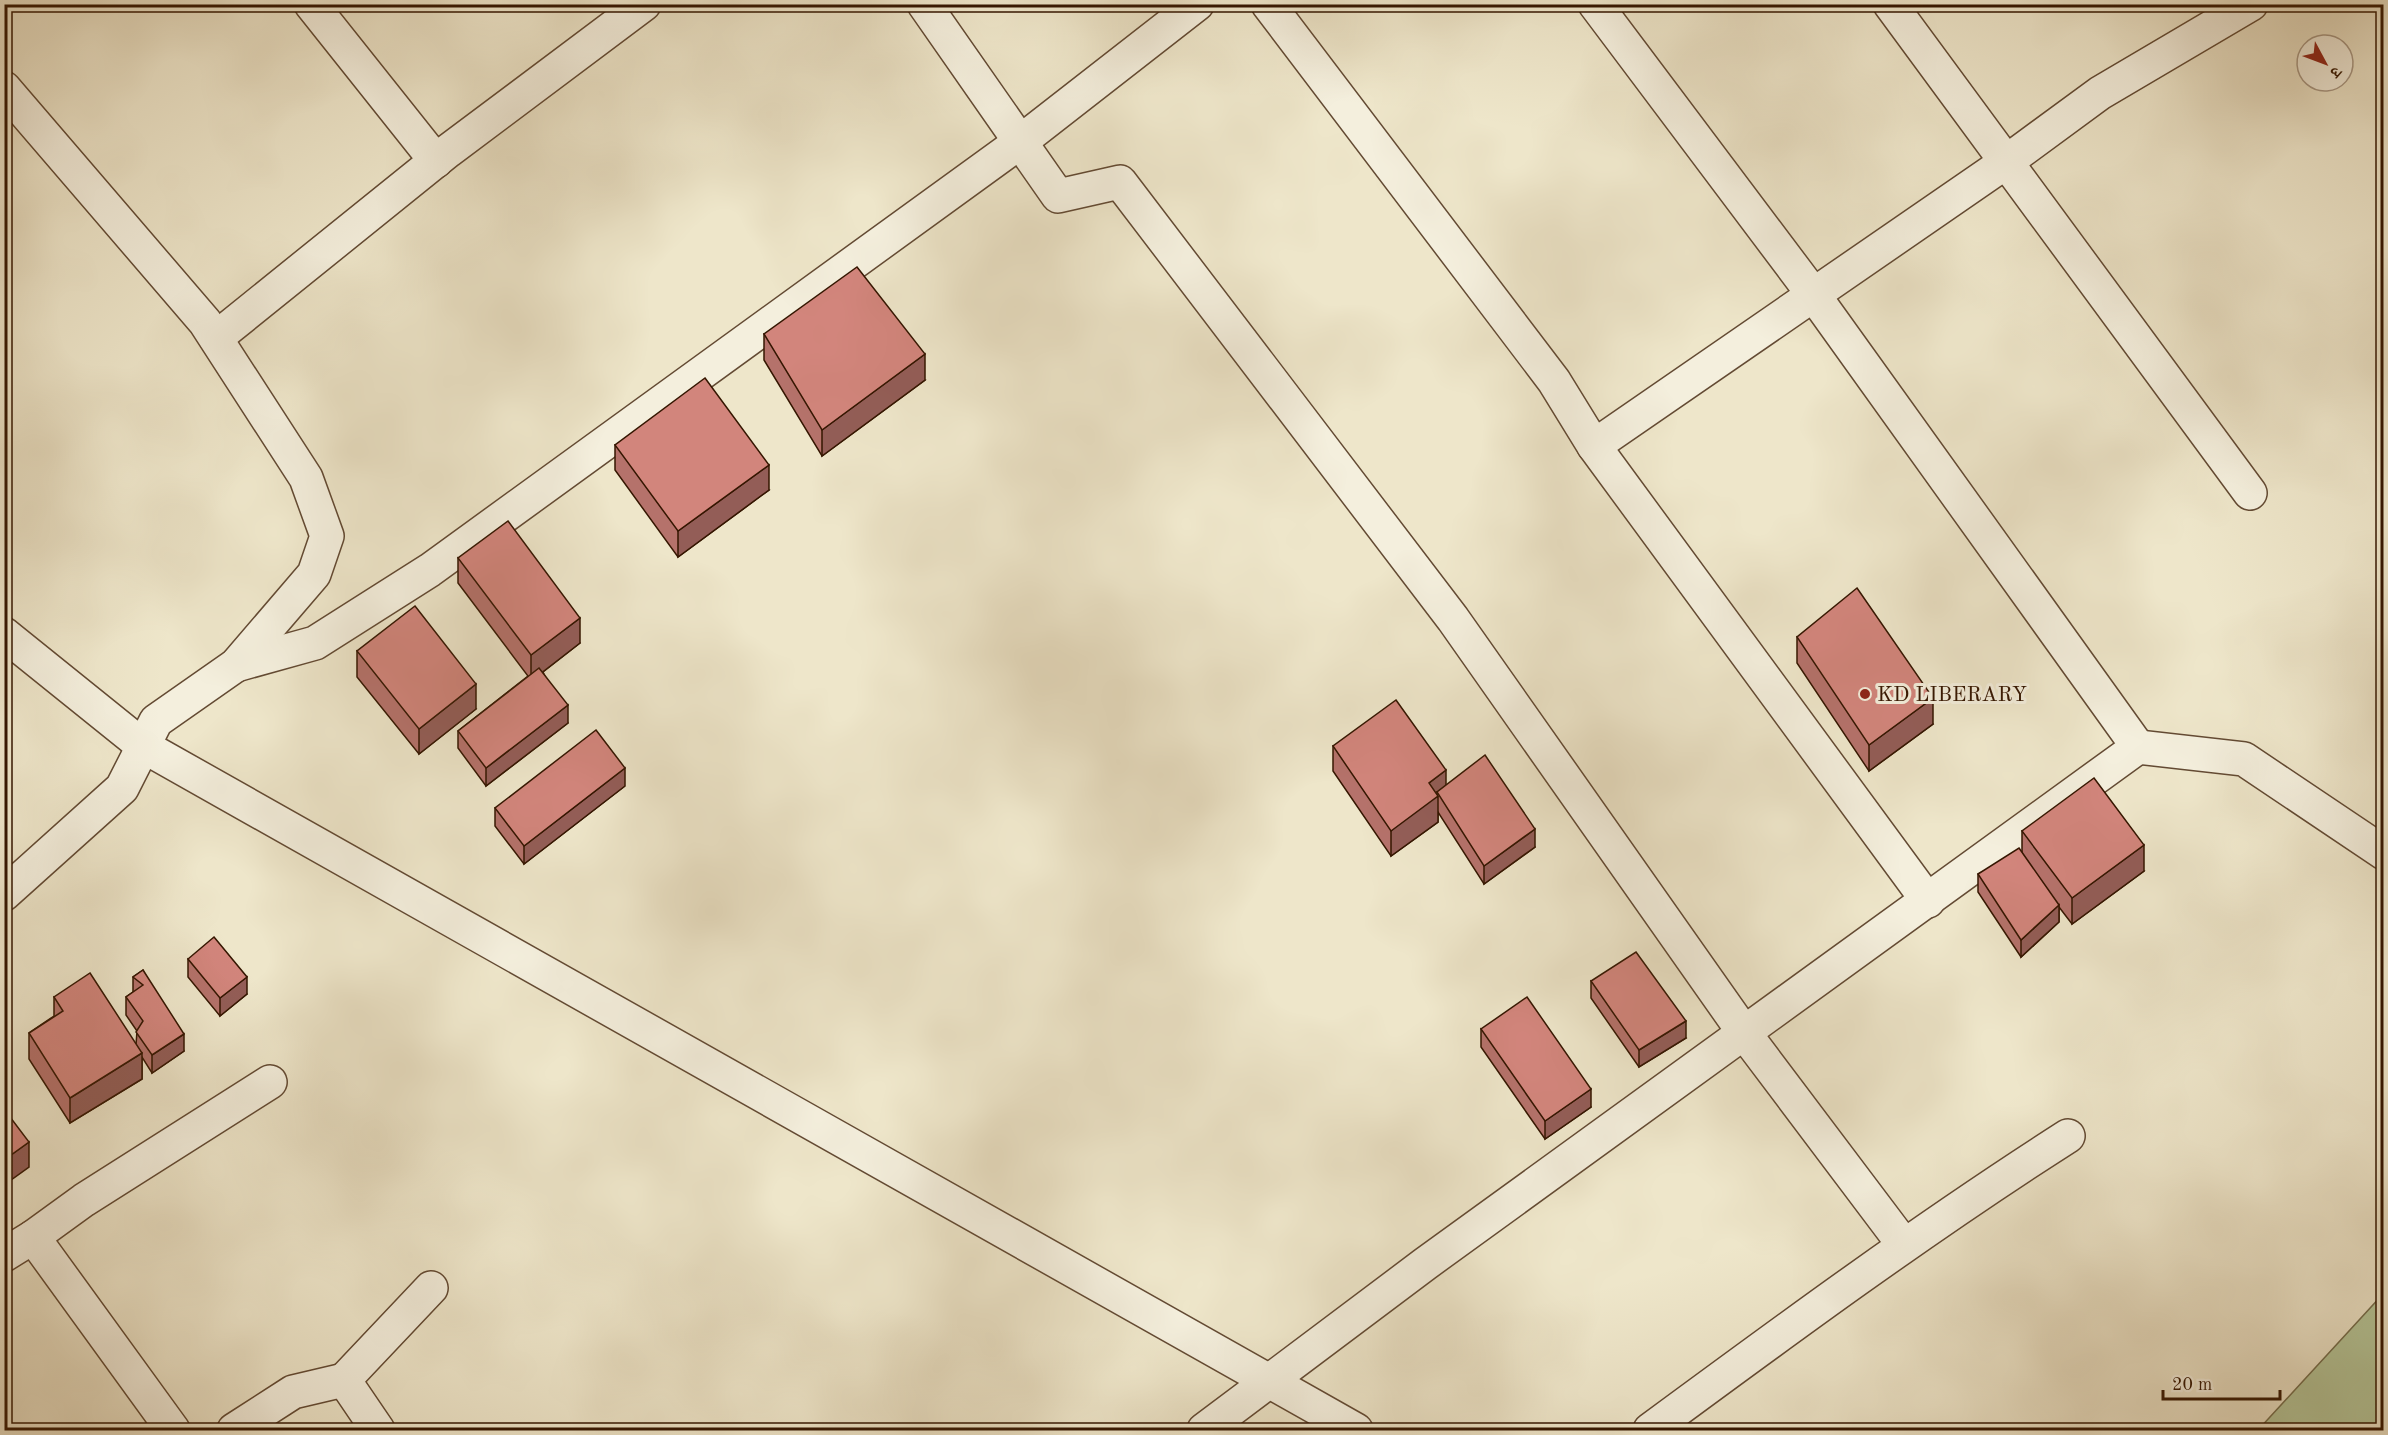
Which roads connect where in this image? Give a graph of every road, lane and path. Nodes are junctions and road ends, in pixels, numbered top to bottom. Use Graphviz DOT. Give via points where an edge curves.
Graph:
graph roads {
  1 [pos="311,4"];
  2 [pos="644,4"];
  3 [pos="924,4"];
  4 [pos="1197,4"];
  5 [pos="1268,4"];
  6 [pos="1595,4"];
  7 [pos="1890,4"];
  8 [pos="2243,7"];
  9 [pos="4,88"];
  10 [pos="1020,142"];
  11 [pos="436,161"];
  12 [pos="2006,162"];
  13 [pos="1813,294"];
  14 [pos="216,338"];
  15 [pos="1594,446"];
  16 [pos="2250,493"];
  17 [pos="4,634"];
  18 [pos="236,666"];
  19 [pos="143,746"];
  20 [pos="2138,747"];
  21 [pos="2384,853"];
  22 [pos="4,894"];
  23 [pos="1928,901"];
  24 [pos="1745,1034"];
  25 [pos="270,1082"];
  26 [pos="2068,1136"];
  27 [pos="33,1237"];
  28 [pos="1904,1245"];
  29 [pos="4,1255"];
  30 [pos="431,1288"];
  31 [pos="344,1380"];
  32 [pos="1269,1381"];
  33 [pos="173,1431"];
  34 [pos="234,1431"];
  35 [pos="378,1431"];
  36 [pos="1204,1431"];
  37 [pos="1356,1431"];
  38 [pos="1650,1431"];
  1 -- 11 [label="street"];
  2 -- 11 [label="street"];
  3 -- 10 [label="street"];
  4 -- 10 [label="street"];
  5 -- 15 [label="street" via="1554,381"];
  6 -- 13 [label="street"];
  7 -- 12 [label="street"];
  8 -- 12 [label="street" via="2100,93"];
  9 -- 14 [label="street"];
  10 -- 18 [label="street" via="430,570 315,643"];
  10 -- 24 [label="street" via="1058,196 1120,182 1453,619"];
  11 -- 14 [label="street"];
  12 -- 13 [label="street"];
  12 -- 16 [label="street"];
  13 -- 15 [label="street"];
  13 -- 20 [label="street"];
  14 -- 18 [label="street" via="306,478 327,536 314,574"];
  15 -- 23 [label="street"];
  17 -- 19 [label="street"];
  18 -- 19 [label="street" via="156,721"];
  19 -- 22 [label="street" via="122,788"];
  19 -- 32 [label="street"];
  20 -- 21 [label="street" via="2244,759"];
  20 -- 23 [label="street"];
  23 -- 24 [label="street"];
  24 -- 28 [label="street"];
  24 -- 32 [label="street"];
  25 -- 27 [label="street" via="84,1200"];
  26 -- 28 [label="street"];
  27 -- 29 [label="street"];
  27 -- 33 [label="street"];
  28 -- 38 [label="street"];
  30 -- 31 [label="street"];
  31 -- 34 [label="street" via="293,1392"];
  31 -- 35 [label="street"];
  32 -- 36 [label="street"];
  32 -- 37 [label="street"];
}
